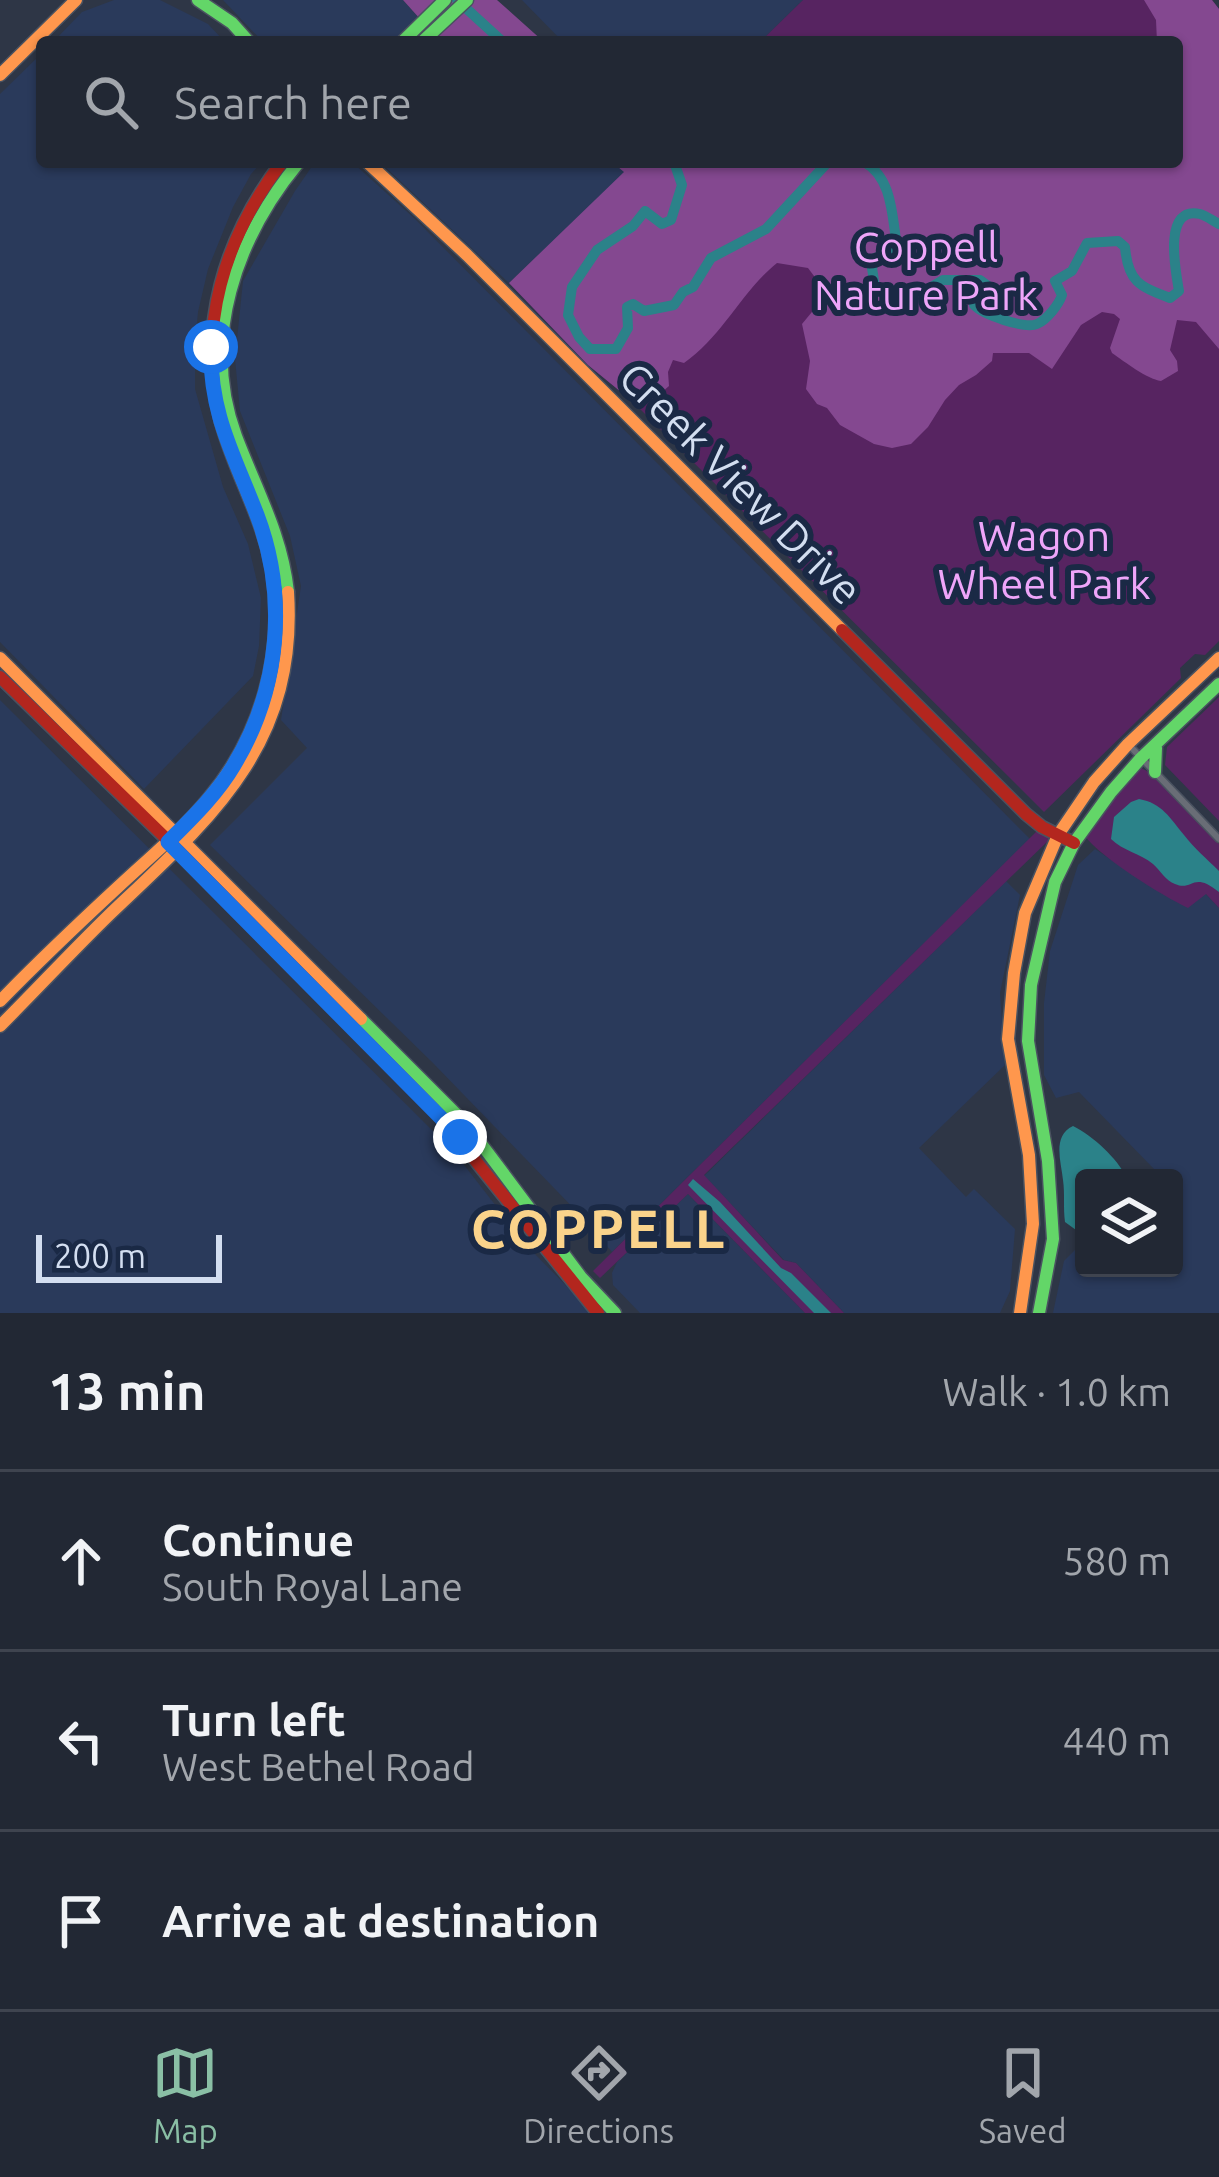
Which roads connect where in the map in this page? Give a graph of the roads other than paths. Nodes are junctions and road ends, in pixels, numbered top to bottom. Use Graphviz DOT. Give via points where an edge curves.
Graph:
graph roads {
  1 [pos="76,0"];
  2 [pos="197,0"];
  3 [pos="445,0"];
  4 [pos="467,0"];
  5 [pos="438,17"];
  6 [pos="37,36"];
  7 [pos="244,36"];
  8 [pos="420,36"];
  9 [pos="36,37"];
  10 [pos="0,74"];
  11 [pos="277,168"];
  12 [pos="294,168"];
  13 [pos="373,168"];
  14 [pos="231,263"];
  15 [pos="0,658"];
  16 [pos="1219,658"];
  17 [pos="1201,676"];
  18 [pos="6,677"];
  19 [pos="1217,686"];
  20 [pos="1158,742"];
  21 [pos="1128,744"];
  22 [pos="1141,758"];
  23 [pos="1155,772"];
  24 [pos="1058,836"];
  25 [pos="1219,839"];
  26 [pos="177,843"];
  27 [pos="1073,843"];
  28 [pos="1013,984"];
  29 [pos="1030,985"];
  30 [pos="0,1001"];
  31 [pos="0,1026"];
  32 [pos="1039,1115"];
  33 [pos="1022,1123"];
  34 [pos="599,1308"];
  35 [pos="616,1313"];
  36 [pos="1020,1313"];
  37 [pos="1039,1313"];
  1 -- 6 [label="main road"];
  2 -- 7 [label="main road"];
  3 -- 5 [label="main road"];
  4 -- 5 [label="main road"];
  5 -- 8 [label="main road"];
  9 -- 10 [label="main road"];
  11 -- 14 [label="main road" via="254,199"];
  12 -- 14 [label="main road"];
  13 -- 24 [label="main road, Creek View Drive" via="1026,814"];
  14 -- 26 [label="main road" via="217,297 213,382 226,443 261,510 276,594 277,669 271,719 248,768"];
  15 -- 18 [label="main road"];
  16 -- 17 [label="main road"];
  17 -- 19 [label="main road"];
  17 -- 21 [label="main road"];
  18 -- 26 [label="main road"];
  19 -- 20 [label="main road"];
  20 -- 22 [label="main road"];
  20 -- 23 [label="main road"];
  21 -- 22 [label="street"];
  21 -- 24 [label="main road"];
  22 -- 23 [label="street"];
  22 -- 27 [label="main road"];
  23 -- 25 [label="street"];
  24 -- 27 [label="main road, Creek View Drive"];
  24 -- 28 [label="main road" via="1025,913"];
  26 -- 30 [label="main road"];
  26 -- 31 [label="main road"];
  26 -- 34 [label="main road" via="467,1125"];
  27 -- 29 [label="main road"];
  28 -- 29 [label="street"];
  28 -- 33 [label="main road" via="1008,1039"];
  29 -- 32 [label="main road"];
  32 -- 33 [label="street"];
  32 -- 37 [label="main road" via="1053,1239"];
  33 -- 36 [label="main road" via="1033,1224"];
  34 -- 35 [label="main road"];
}
